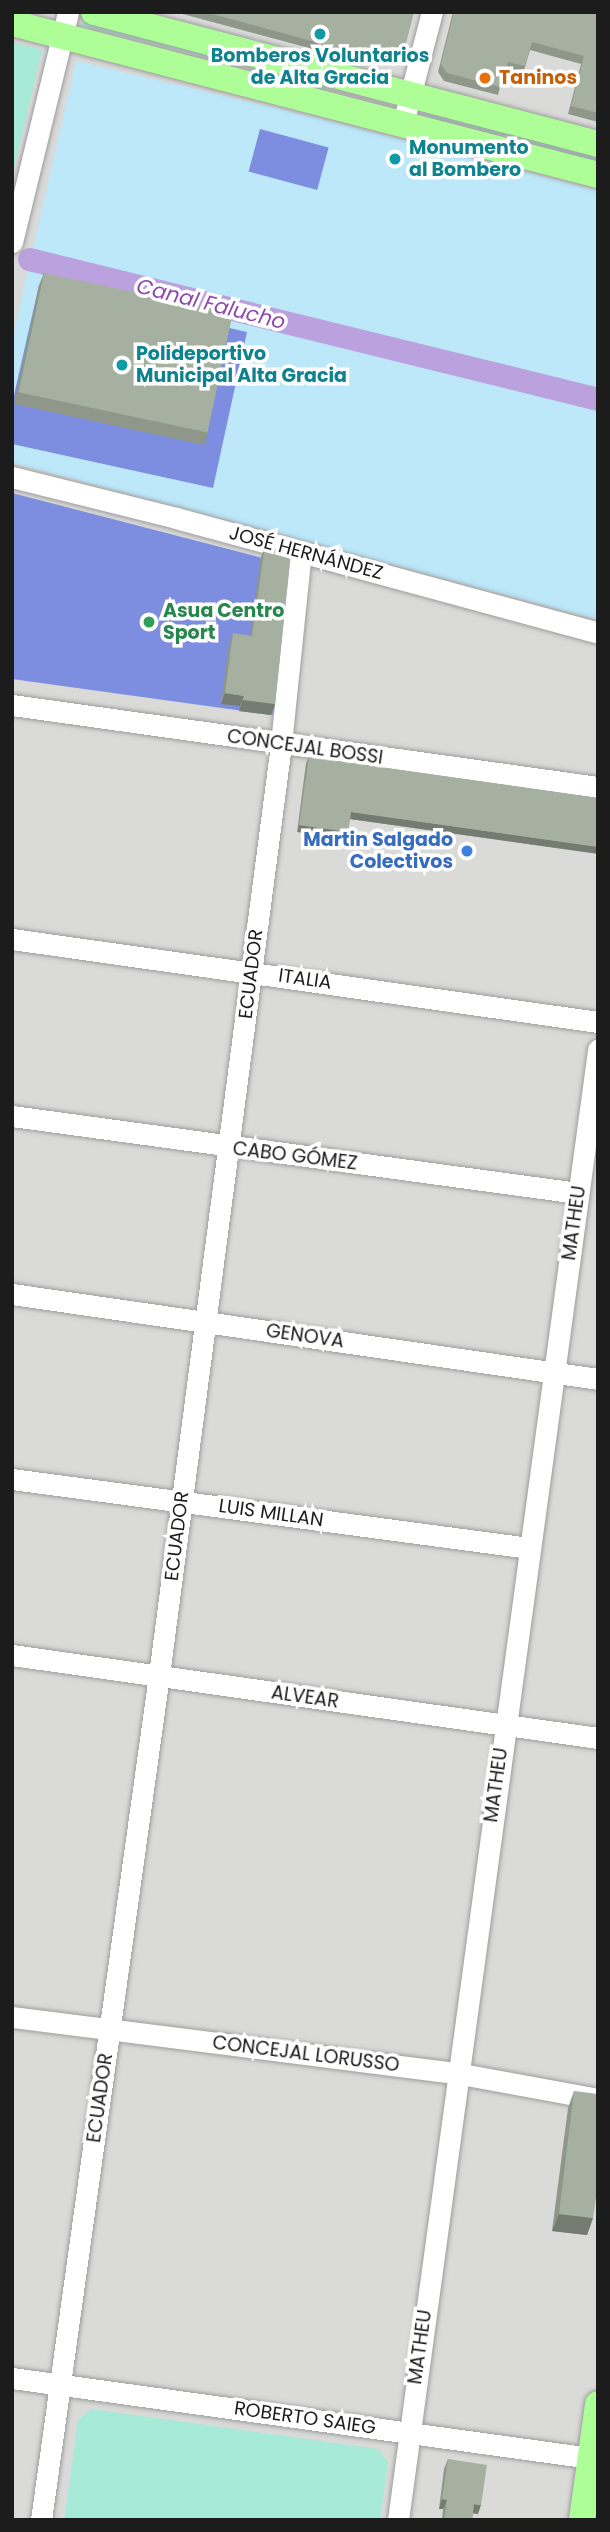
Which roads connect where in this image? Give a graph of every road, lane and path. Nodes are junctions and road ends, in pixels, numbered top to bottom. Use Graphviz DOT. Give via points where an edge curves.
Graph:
graph roads {
  1 [pos="94,12"];
  2 [pos="432,12"];
  3 [pos="12,23"];
  4 [pos="65,24"];
  5 [pos="303,66"];
  6 [pos="411,93"];
  7 [pos="295,95"];
  8 [pos="403,123"];
  9 [pos="598,144"];
  10 [pos="598,175"];
  11 [pos="20,176"];
  12 [pos="12,242"];
  13 [pos="12,477"];
  14 [pos="301,552"];
  15 [pos="598,633"];
  16 [pos="12,705"];
  17 [pos="281,744"];
  18 [pos="598,787"];
  19 [pos="12,939"];
  20 [pos="251,972"];
  21 [pos="598,1022"];
  22 [pos="598,1050"];
  23 [pos="12,1116"];
  24 [pos="228,1147"];
  25 [pos="578,1193"];
  26 [pos="12,1294"];
  27 [pos="205,1321"];
  28 [pos="554,1373"];
  29 [pos="598,1379"];
  30 [pos="12,1479"];
  31 [pos="181,1502"];
  32 [pos="529,1548"];
  33 [pos="12,1655"];
  34 [pos="159,1675"];
  35 [pos="505,1726"];
  36 [pos="598,1738"];
  37 [pos="12,2017"];
  38 [pos="110,2031"];
  39 [pos="456,2073"];
  40 [pos="598,2099"];
  41 [pos="12,2378"];
  42 [pos="60,2384"];
  43 [pos="598,2404"];
  44 [pos="409,2432"];
  45 [pos="594,2458"];
  46 [pos="41,2520"];
  47 [pos="398,2520"];
  48 [pos="582,2520"];
  1 -- 5 [label="main road"];
  2 -- 6 [label="street"];
  3 -- 4 [label="main road"];
  4 -- 7 [label="main road"];
  4 -- 11 [label="street"];
  5 -- 6 [label="main road"];
  5 -- 7 [label="main road"];
  6 -- 8 [label="street"];
  6 -- 9 [label="main road"];
  7 -- 8 [label="main road"];
  8 -- 10 [label="main road"];
  11 -- 12 [label="street"];
  13 -- 14 [label="street, JOSÉ HERNÁNDEZ"];
  14 -- 15 [label="street, JOSÉ HERNÁNDEZ"];
  14 -- 17 [label="street, ECUADOR"];
  16 -- 17 [label="street, CONCEJAL BOSSI"];
  17 -- 18 [label="street, CONCEJAL BOSSI"];
  17 -- 20 [label="street, ECUADOR"];
  19 -- 20 [label="street, ITALIA"];
  20 -- 21 [label="street, ITALIA"];
  20 -- 24 [label="street, ECUADOR"];
  22 -- 25 [label="street, MATHEU"];
  23 -- 24 [label="street, CABO GÓMEZ"];
  24 -- 25 [label="street, CABO GÓMEZ"];
  24 -- 27 [label="street, ECUADOR"];
  25 -- 28 [label="street, MATHEU"];
  26 -- 27 [label="street, GENOVA"];
  27 -- 28 [label="street, GENOVA"];
  27 -- 31 [label="street, ECUADOR"];
  28 -- 29 [label="street, GENOVA"];
  28 -- 32 [label="street, MATHEU"];
  30 -- 31 [label="street, LUIS MILLAN"];
  31 -- 32 [label="street, LUIS MILLAN"];
  31 -- 34 [label="street, ECUADOR"];
  32 -- 35 [label="street, MATHEU"];
  33 -- 34 [label="street, ALVEAR"];
  34 -- 35 [label="street, ALVEAR"];
  34 -- 38 [label="street, ECUADOR"];
  35 -- 36 [label="street, ALVEAR"];
  35 -- 39 [label="street, MATHEU"];
  37 -- 38 [label="street, CONCEJAL LORUSSO"];
  38 -- 39 [label="street, CONCEJAL LORUSSO"];
  38 -- 42 [label="street, ECUADOR"];
  39 -- 40 [label="street, CONCEJAL LORUSSO"];
  39 -- 44 [label="street, MATHEU"];
  41 -- 42 [label="street, ROBERTO SAIEG"];
  42 -- 44 [label="street, ROBERTO SAIEG"];
  42 -- 46 [label="street, ECUADOR"];
  43 -- 45 [label="main road"];
  44 -- 45 [label="street, ROBERTO SAIEG"];
  44 -- 47 [label="street, MATHEU"];
  45 -- 48 [label="main road"];
}
